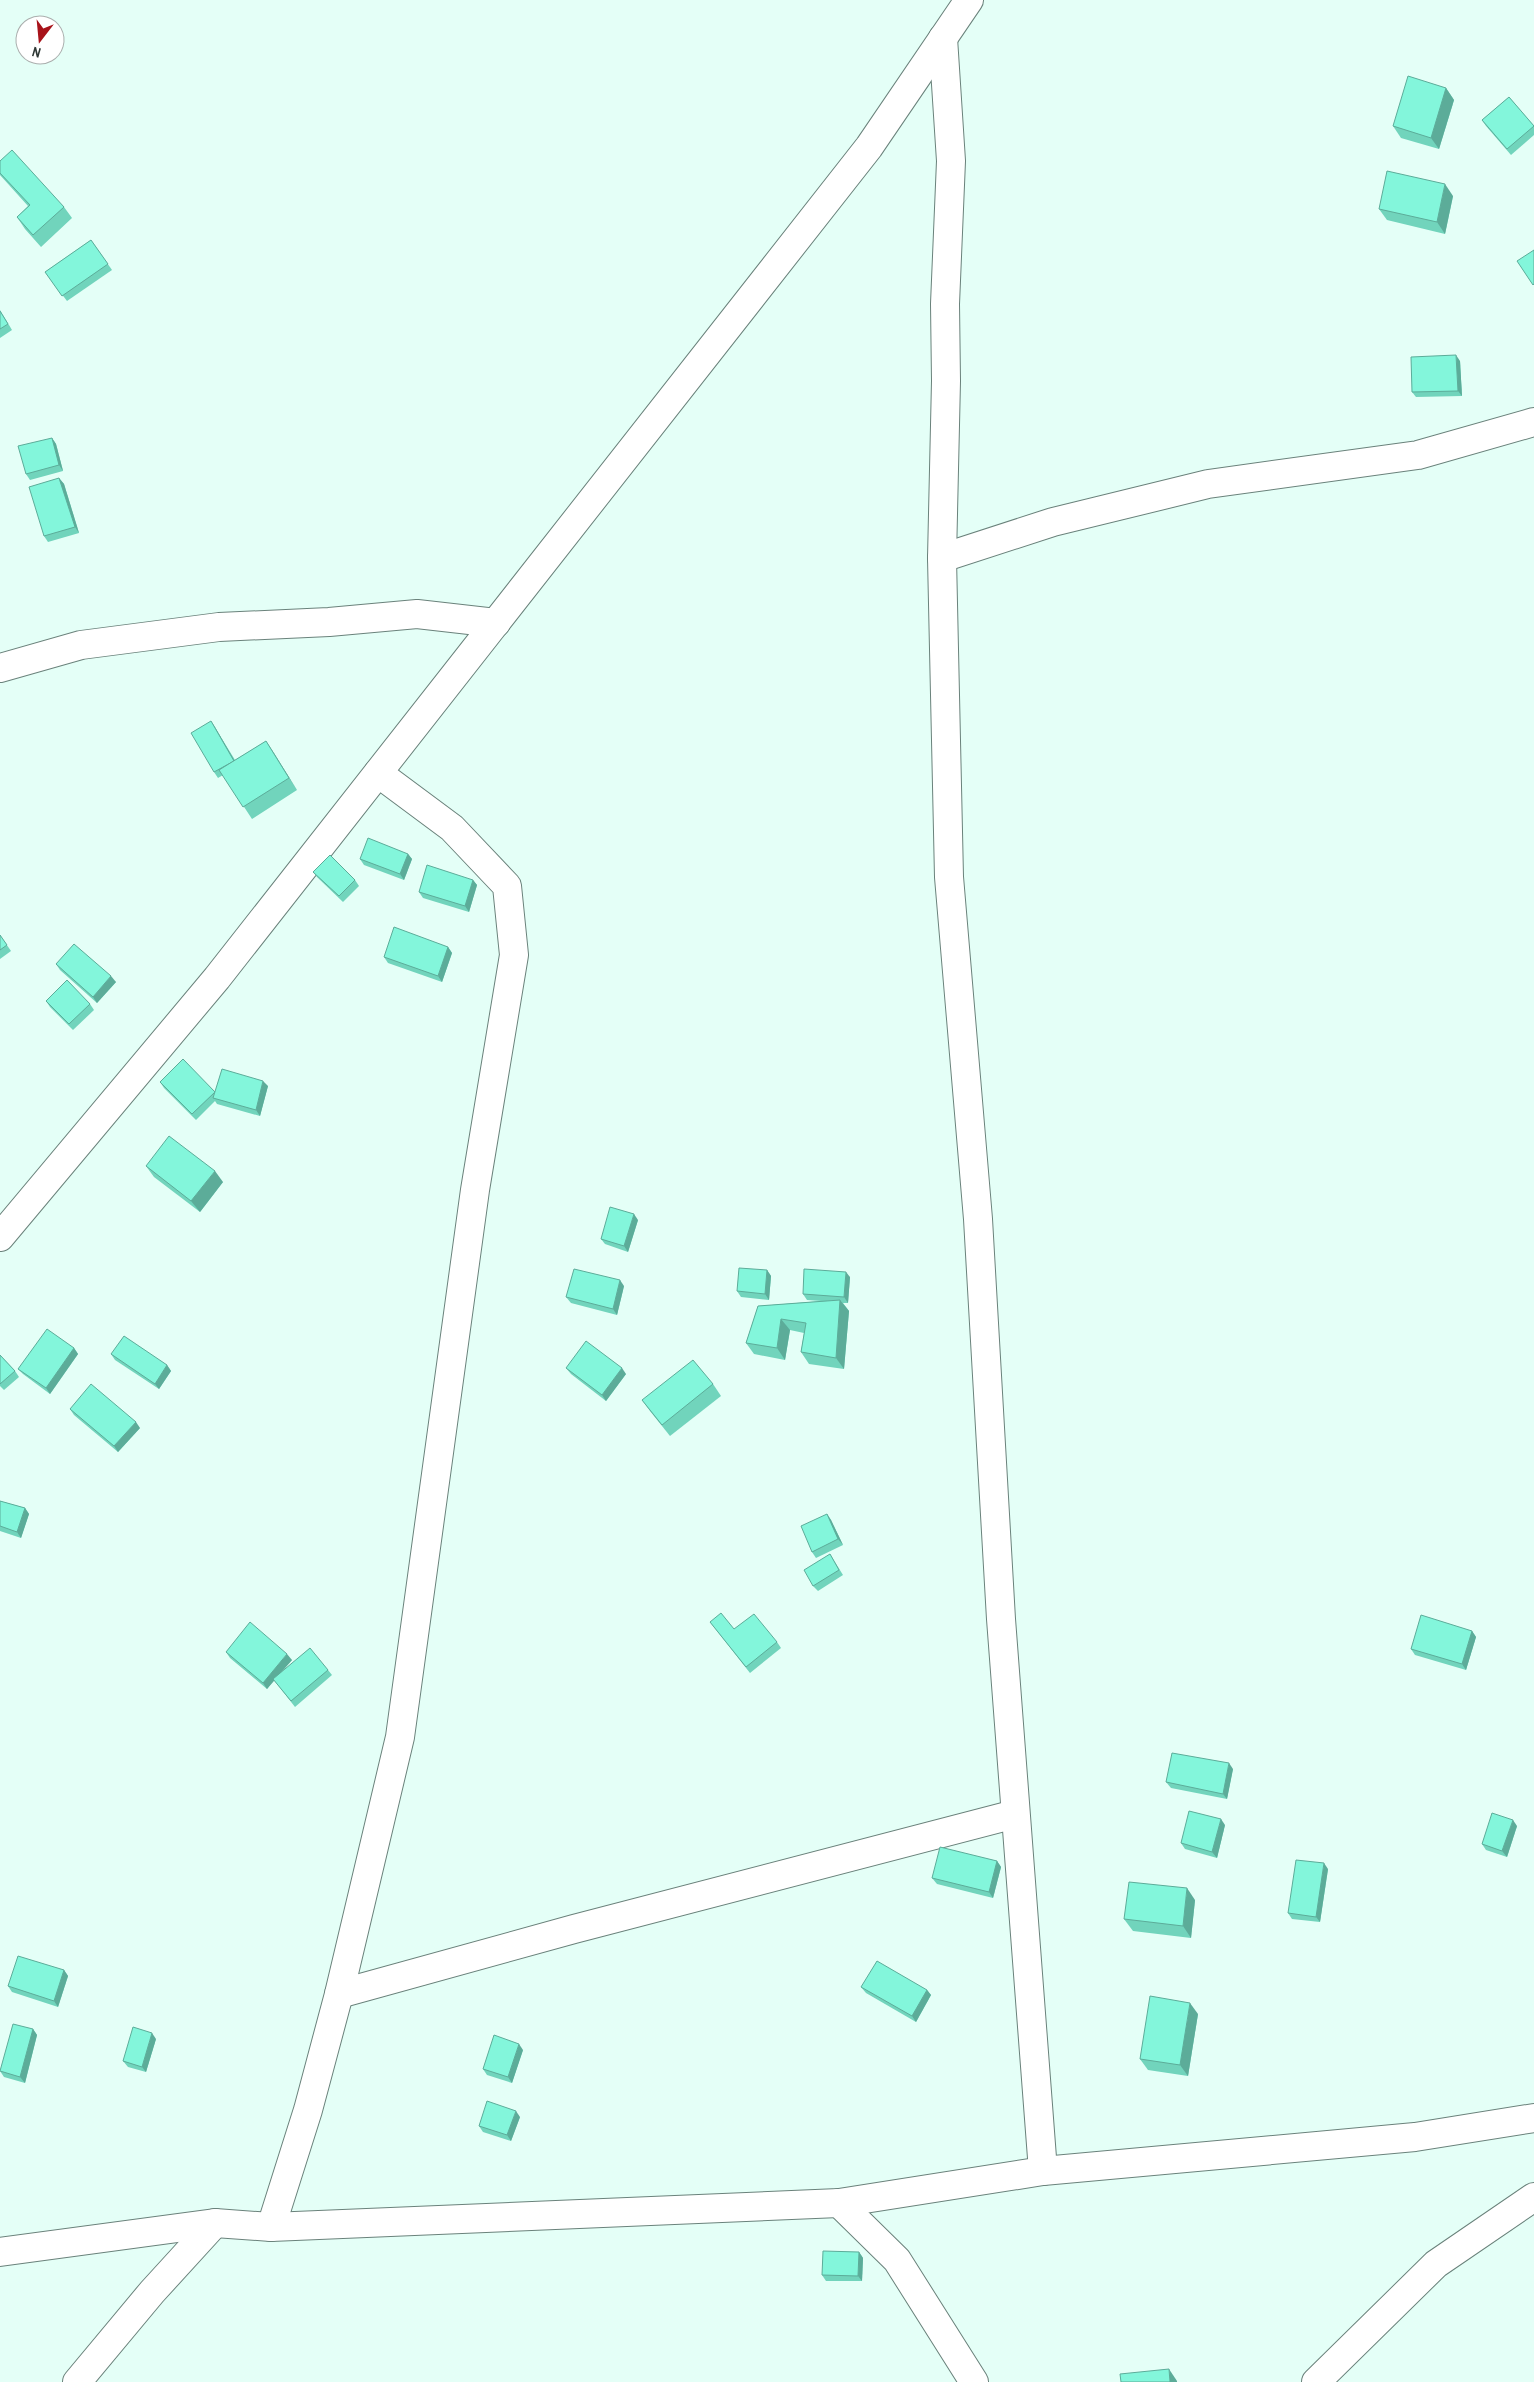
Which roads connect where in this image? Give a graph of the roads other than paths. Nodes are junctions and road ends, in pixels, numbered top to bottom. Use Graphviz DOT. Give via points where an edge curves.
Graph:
graph roads {
  1 [pos="968,0"];
  2 [pos="943,38"];
  3 [pos="1534,422"];
  4 [pos="942,558"];
  5 [pos="496,623"];
  6 [pos="0,668"];
  7 [pos="378,773"];
  8 [pos="0,1237"];
  9 [pos="1015,1814"];
  10 [pos="339,1994"];
  11 [pos="1534,2118"];
  12 [pos="1044,2171"];
  13 [pos="1534,2197"];
  14 [pos="839,2203"];
  15 [pos="215,2223"];
  16 [pos="271,2227"];
  17 [pos="0,2252"];
  18 [pos="77,2382"];
  19 [pos="974,2382"];
  20 [pos="1316,2382"];
  1 -- 2 [label="street"];
  2 -- 4 [label="street" via="951,161 945,304"];
  2 -- 5 [label="street" via="869,147"];
  3 -- 4 [label="street" via="1418,456 1208,484 1053,522"];
  4 -- 9 [label="street" via="949,877 978,1219"];
  5 -- 6 [label="street" via="417,614 219,627 81,645"];
  5 -- 7 [label="street"];
  7 -- 8 [label="street" via="217,978"];
  7 -- 10 [label="street" via="452,828 507,886 514,955 475,1190 400,1737"];
  9 -- 10 [label="street" via="592,1924"];
  9 -- 12 [label="street"];
  10 -- 16 [label="street" via="308,2110"];
  11 -- 12 [label="street" via="1415,2137"];
  12 -- 14 [label="street"];
  13 -- 20 [label="street" via="1436,2264"];
  14 -- 16 [label="street"];
  14 -- 19 [label="street" via="897,2260"];
  15 -- 16 [label="street"];
  15 -- 17 [label="street"];
  15 -- 18 [label="street"];
}
